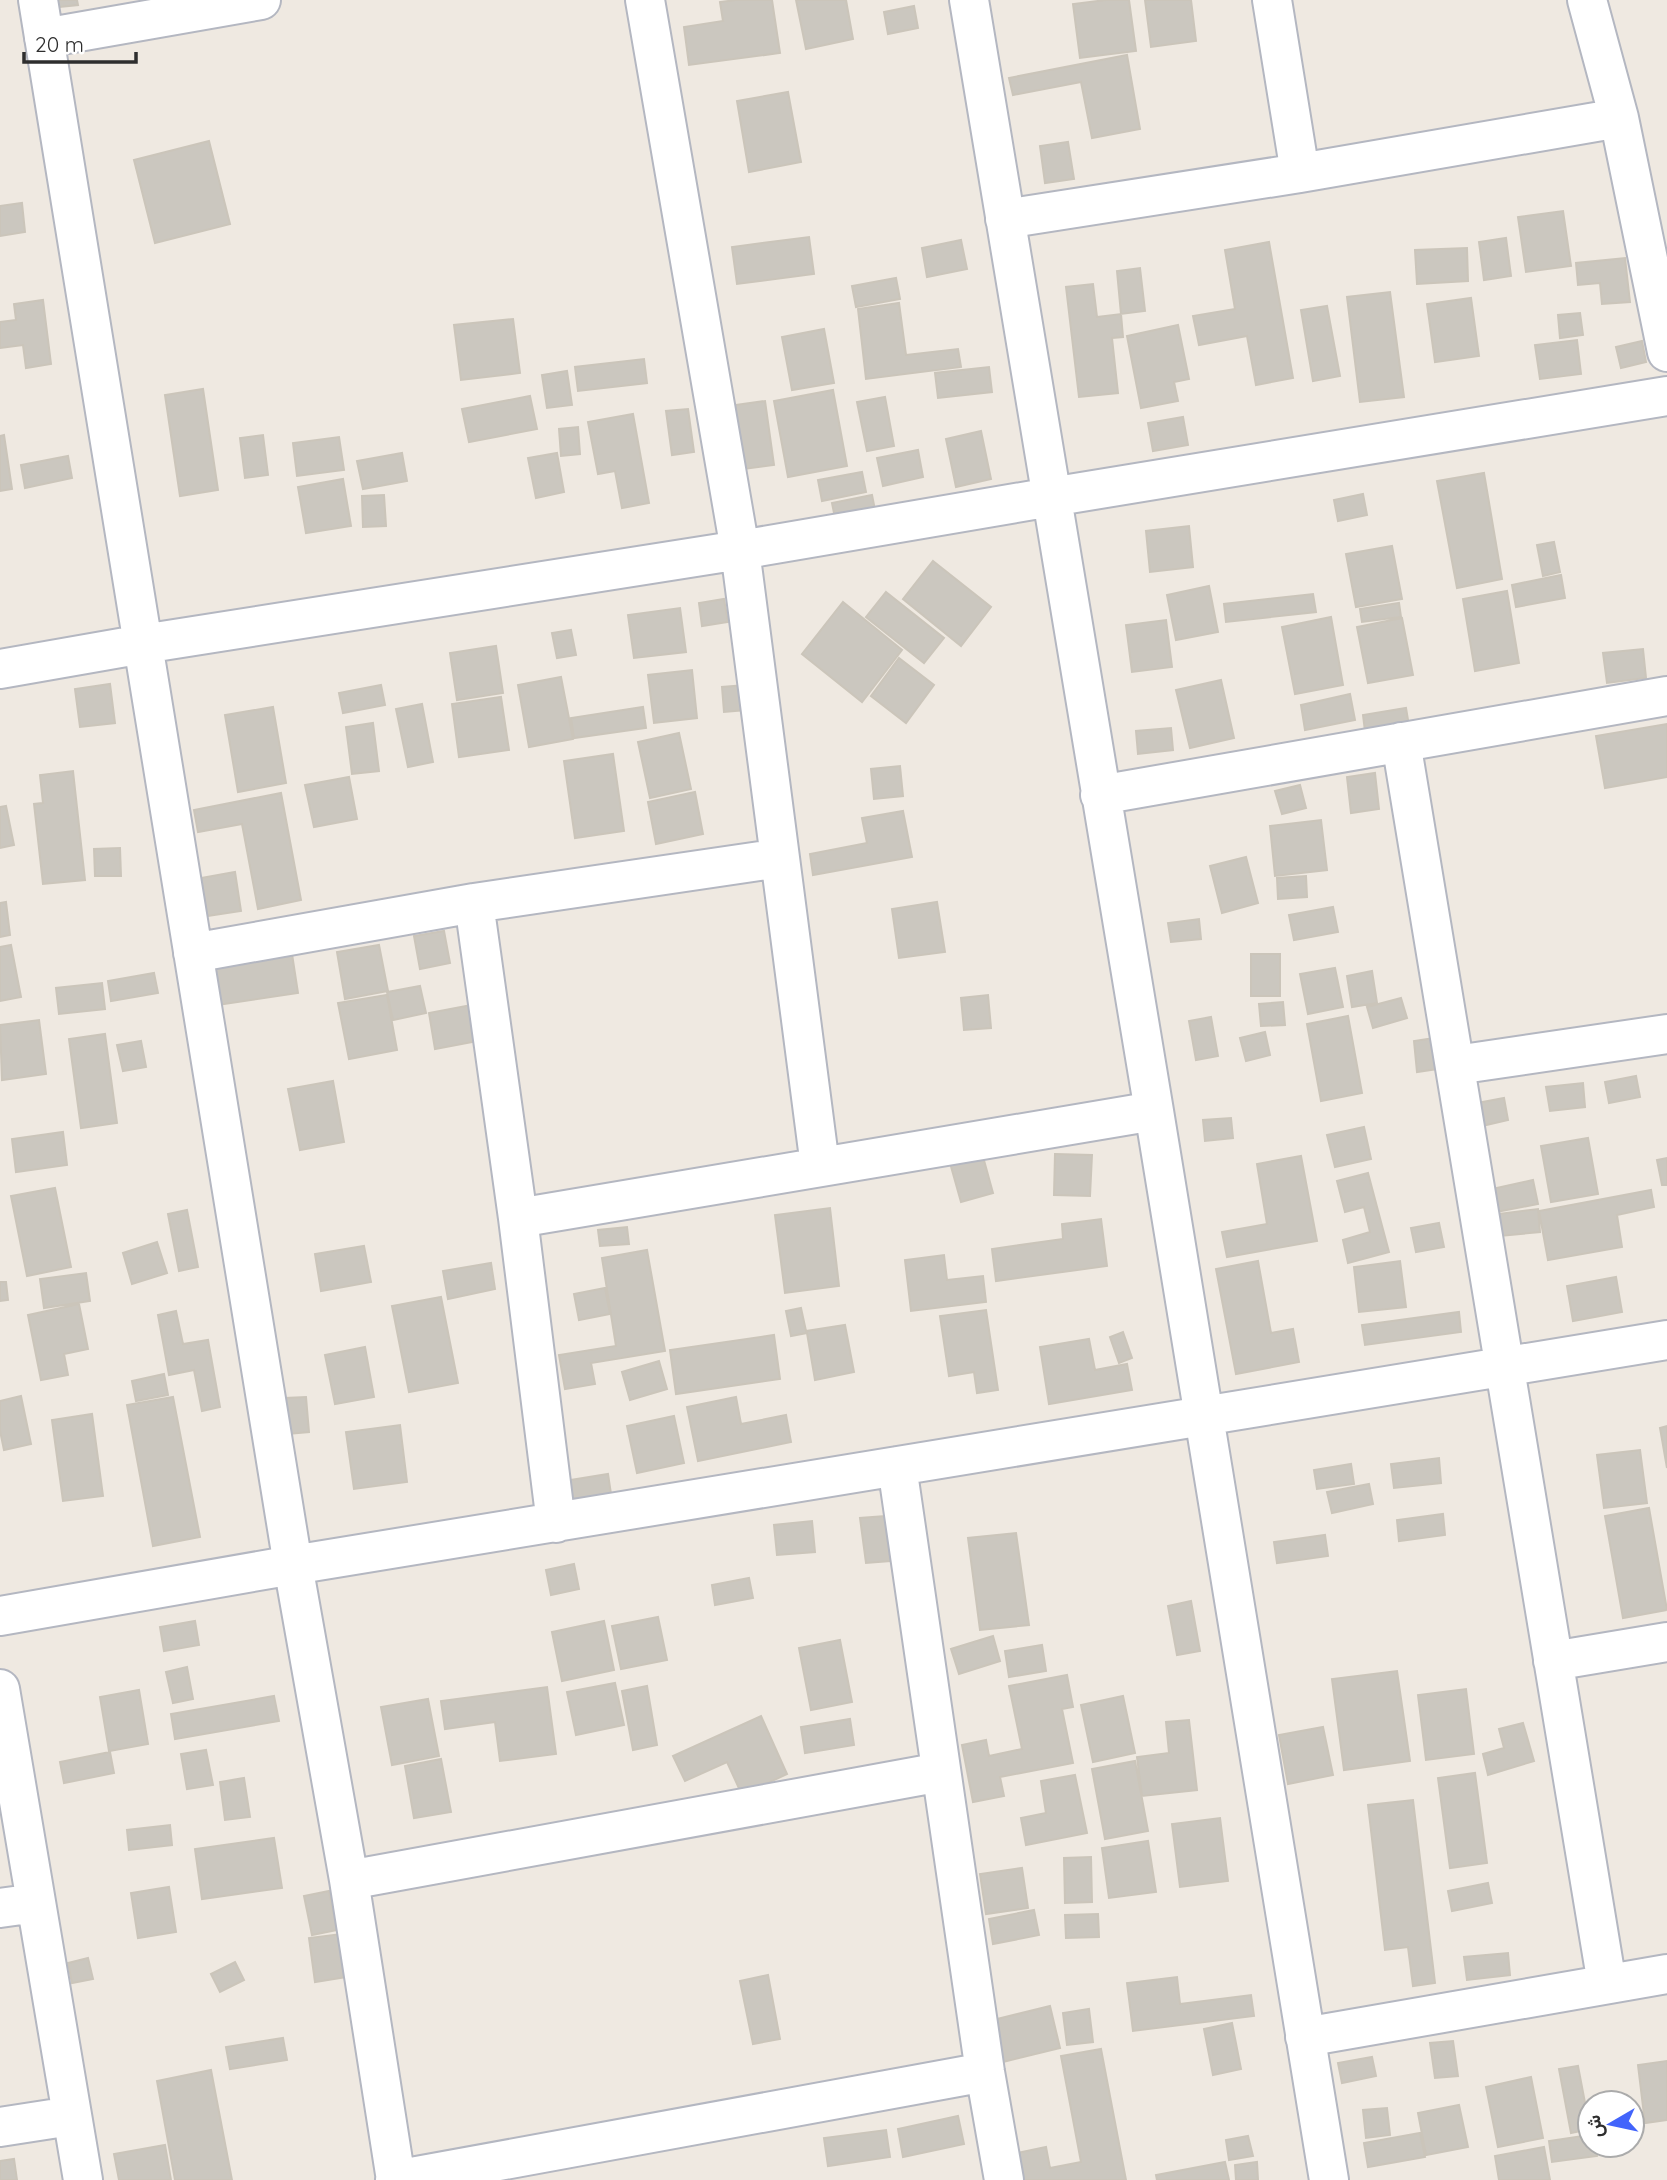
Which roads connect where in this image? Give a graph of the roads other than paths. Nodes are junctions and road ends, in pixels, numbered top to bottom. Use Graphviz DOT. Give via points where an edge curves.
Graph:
graph roads {
  1 [pos="38,0"];
  2 [pos="261,0"];
  3 [pos="645,0"];
  4 [pos="969,0"];
  5 [pos="1272,0"];
  6 [pos="1587,0"];
  7 [pos="44,38"];
  8 [pos="1619,118"];
  9 [pos="1300,173"];
  10 [pos="1005,219"];
  11 [pos="1667,352"];
  12 [pos="1667,396"];
  13 [pos="1051,497"];
  14 [pos="740,550"];
  15 [pos="143,644"];
  16 [pos="0,669"];
  17 [pos="1667,695"];
  18 [pos="1401,742"];
  19 [pos="1100,795"];
  20 [pos="780,858"];
  21 [pos="474,902"];
  22 [pos="193,953"];
  23 [pos="1667,1034"];
  24 [pos="1456,1065"];
  25 [pos="1154,1111"];
  26 [pos="820,1166"];
  27 [pos="518,1218"];
  28 [pos="1667,1340"];
  29 [pos="1504,1365"];
  30 [pos="1203,1416"];
  31 [pos="897,1466"];
  32 [pos="556,1523"];
  33 [pos="293,1565"];
  34 [pos="0,1616"];
  35 [pos="1667,1642"];
  36 [pos="1553,1661"];
  37 [pos="0,1689"];
  38 [pos="942,1772"];
  39 [pos="349,1880"];
  40 [pos="18,1906"];
  41 [pos="1667,1974"];
  42 [pos="1607,1984"];
  43 [pos="1305,2037"];
  44 [pos="985,2072"];
  45 [pos="71,2116"];
  46 [pos="0,2127"];
  47 [pos="83,2180"];
  48 [pos="396,2180"];
  49 [pos="1004,2180"];
  50 [pos="1329,2180"];
  1 -- 7 [label="street"];
  2 -- 7 [label="street"];
  3 -- 14 [label="street"];
  4 -- 10 [label="street"];
  5 -- 9 [label="street"];
  6 -- 8 [label="street"];
  7 -- 15 [label="street"];
  8 -- 9 [label="street"];
  8 -- 11 [label="street"];
  9 -- 10 [label="street"];
  10 -- 13 [label="street"];
  12 -- 13 [label="street"];
  13 -- 14 [label="street"];
  13 -- 19 [label="street"];
  14 -- 15 [label="street"];
  14 -- 20 [label="street"];
  15 -- 16 [label="street"];
  15 -- 22 [label="street"];
  17 -- 18 [label="street"];
  18 -- 19 [label="street"];
  18 -- 24 [label="street"];
  19 -- 25 [label="street"];
  20 -- 21 [label="street"];
  20 -- 26 [label="street"];
  21 -- 22 [label="street"];
  21 -- 27 [label="street"];
  22 -- 33 [label="street"];
  23 -- 24 [label="street"];
  24 -- 29 [label="street"];
  25 -- 26 [label="street"];
  25 -- 30 [label="street"];
  26 -- 27 [label="street"];
  27 -- 32 [label="street"];
  28 -- 29 [label="street"];
  29 -- 30 [label="street"];
  29 -- 36 [label="street"];
  30 -- 31 [label="street"];
  30 -- 43 [label="street"];
  31 -- 32 [label="street"];
  31 -- 38 [label="street"];
  32 -- 33 [label="street"];
  33 -- 34 [label="street"];
  33 -- 39 [label="street"];
  35 -- 36 [label="street"];
  36 -- 42 [label="street"];
  37 -- 40 [label="street"];
  38 -- 39 [label="street"];
  38 -- 44 [label="street"];
  39 -- 48 [label="street"];
  40 -- 45 [label="street"];
  41 -- 42 [label="street"];
  42 -- 43 [label="street"];
  43 -- 50 [label="street"];
  44 -- 48 [label="street"];
  44 -- 49 [label="street"];
  45 -- 46 [label="street"];
  45 -- 47 [label="street"];
}
